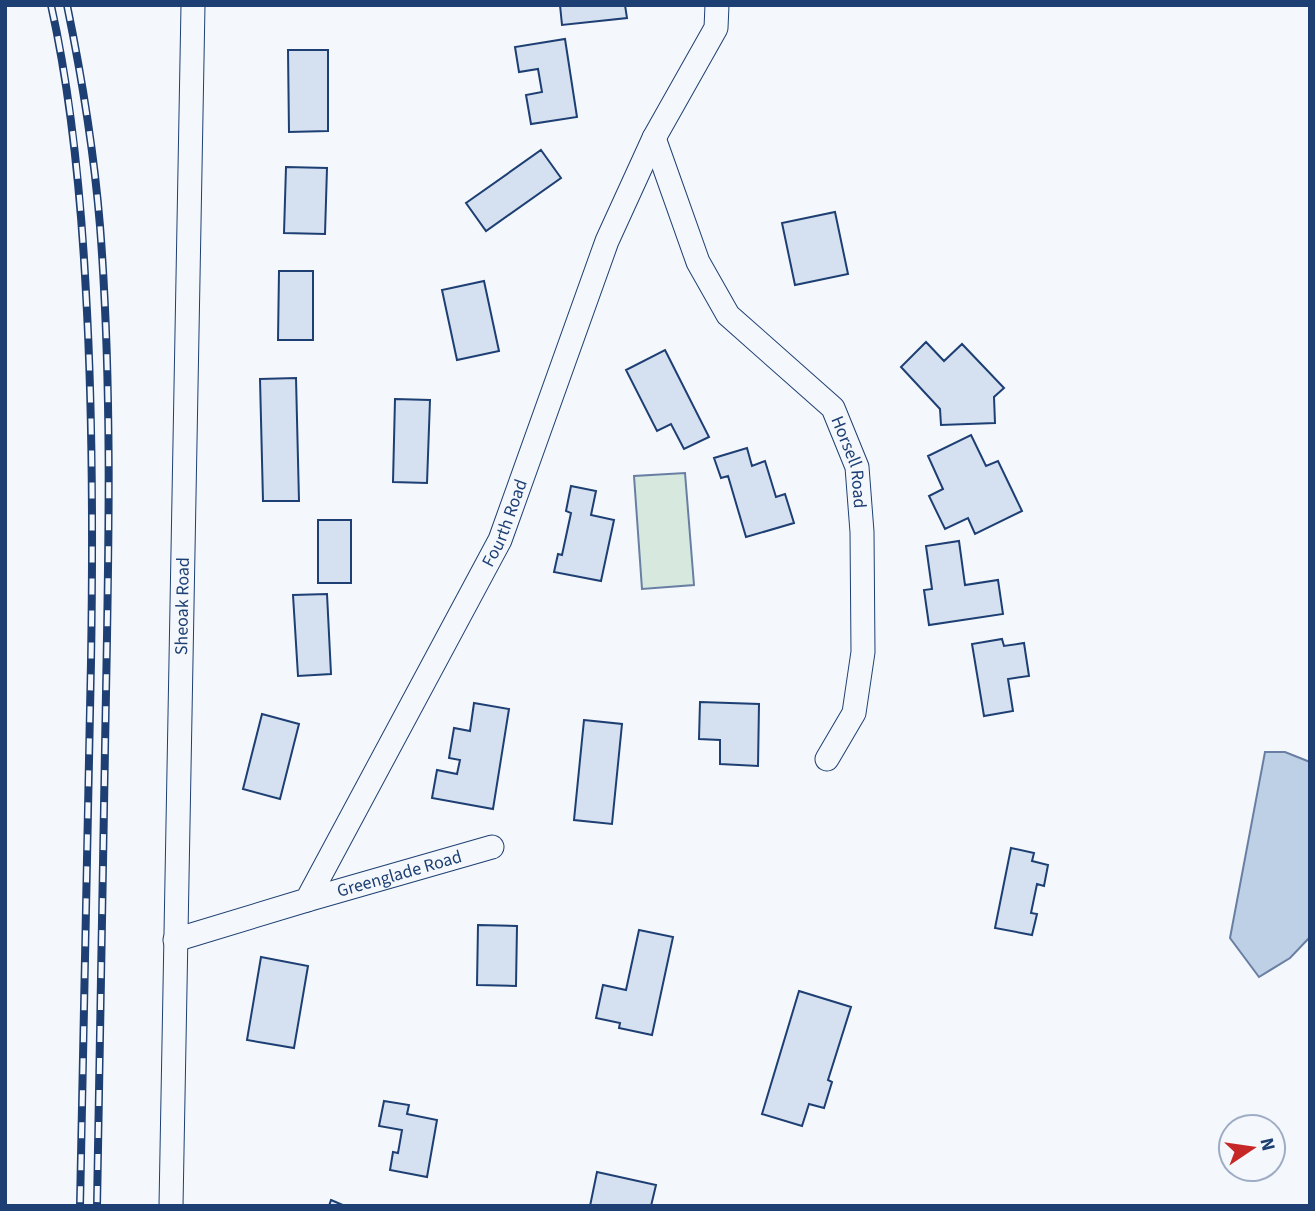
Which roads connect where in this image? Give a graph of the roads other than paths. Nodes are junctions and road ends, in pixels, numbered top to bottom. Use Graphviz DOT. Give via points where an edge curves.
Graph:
graph roads {
  1 [pos="193,5"];
  2 [pos="717,5"];
  3 [pos="654,138"];
  4 [pos="827,759"];
  5 [pos="492,847"];
  6 [pos="307,900"];
  7 [pos="175,940"];
  8 [pos="171,1206"];
  1 -- 7 [label="street, Sheoak Road"];
  2 -- 3 [label="street, Fourth Road" via="716,28"];
  3 -- 4 [label="street, Horsell Road" via="698,262 728,315 834,408 857,467 863,652 854,713"];
  3 -- 6 [label="street, Fourth Road" via="607,241 500,540"];
  5 -- 6 [label="street, Greenglade Road"];
  6 -- 7 [label="street"];
  7 -- 8 [label="street, Sheoak Road"];
}
